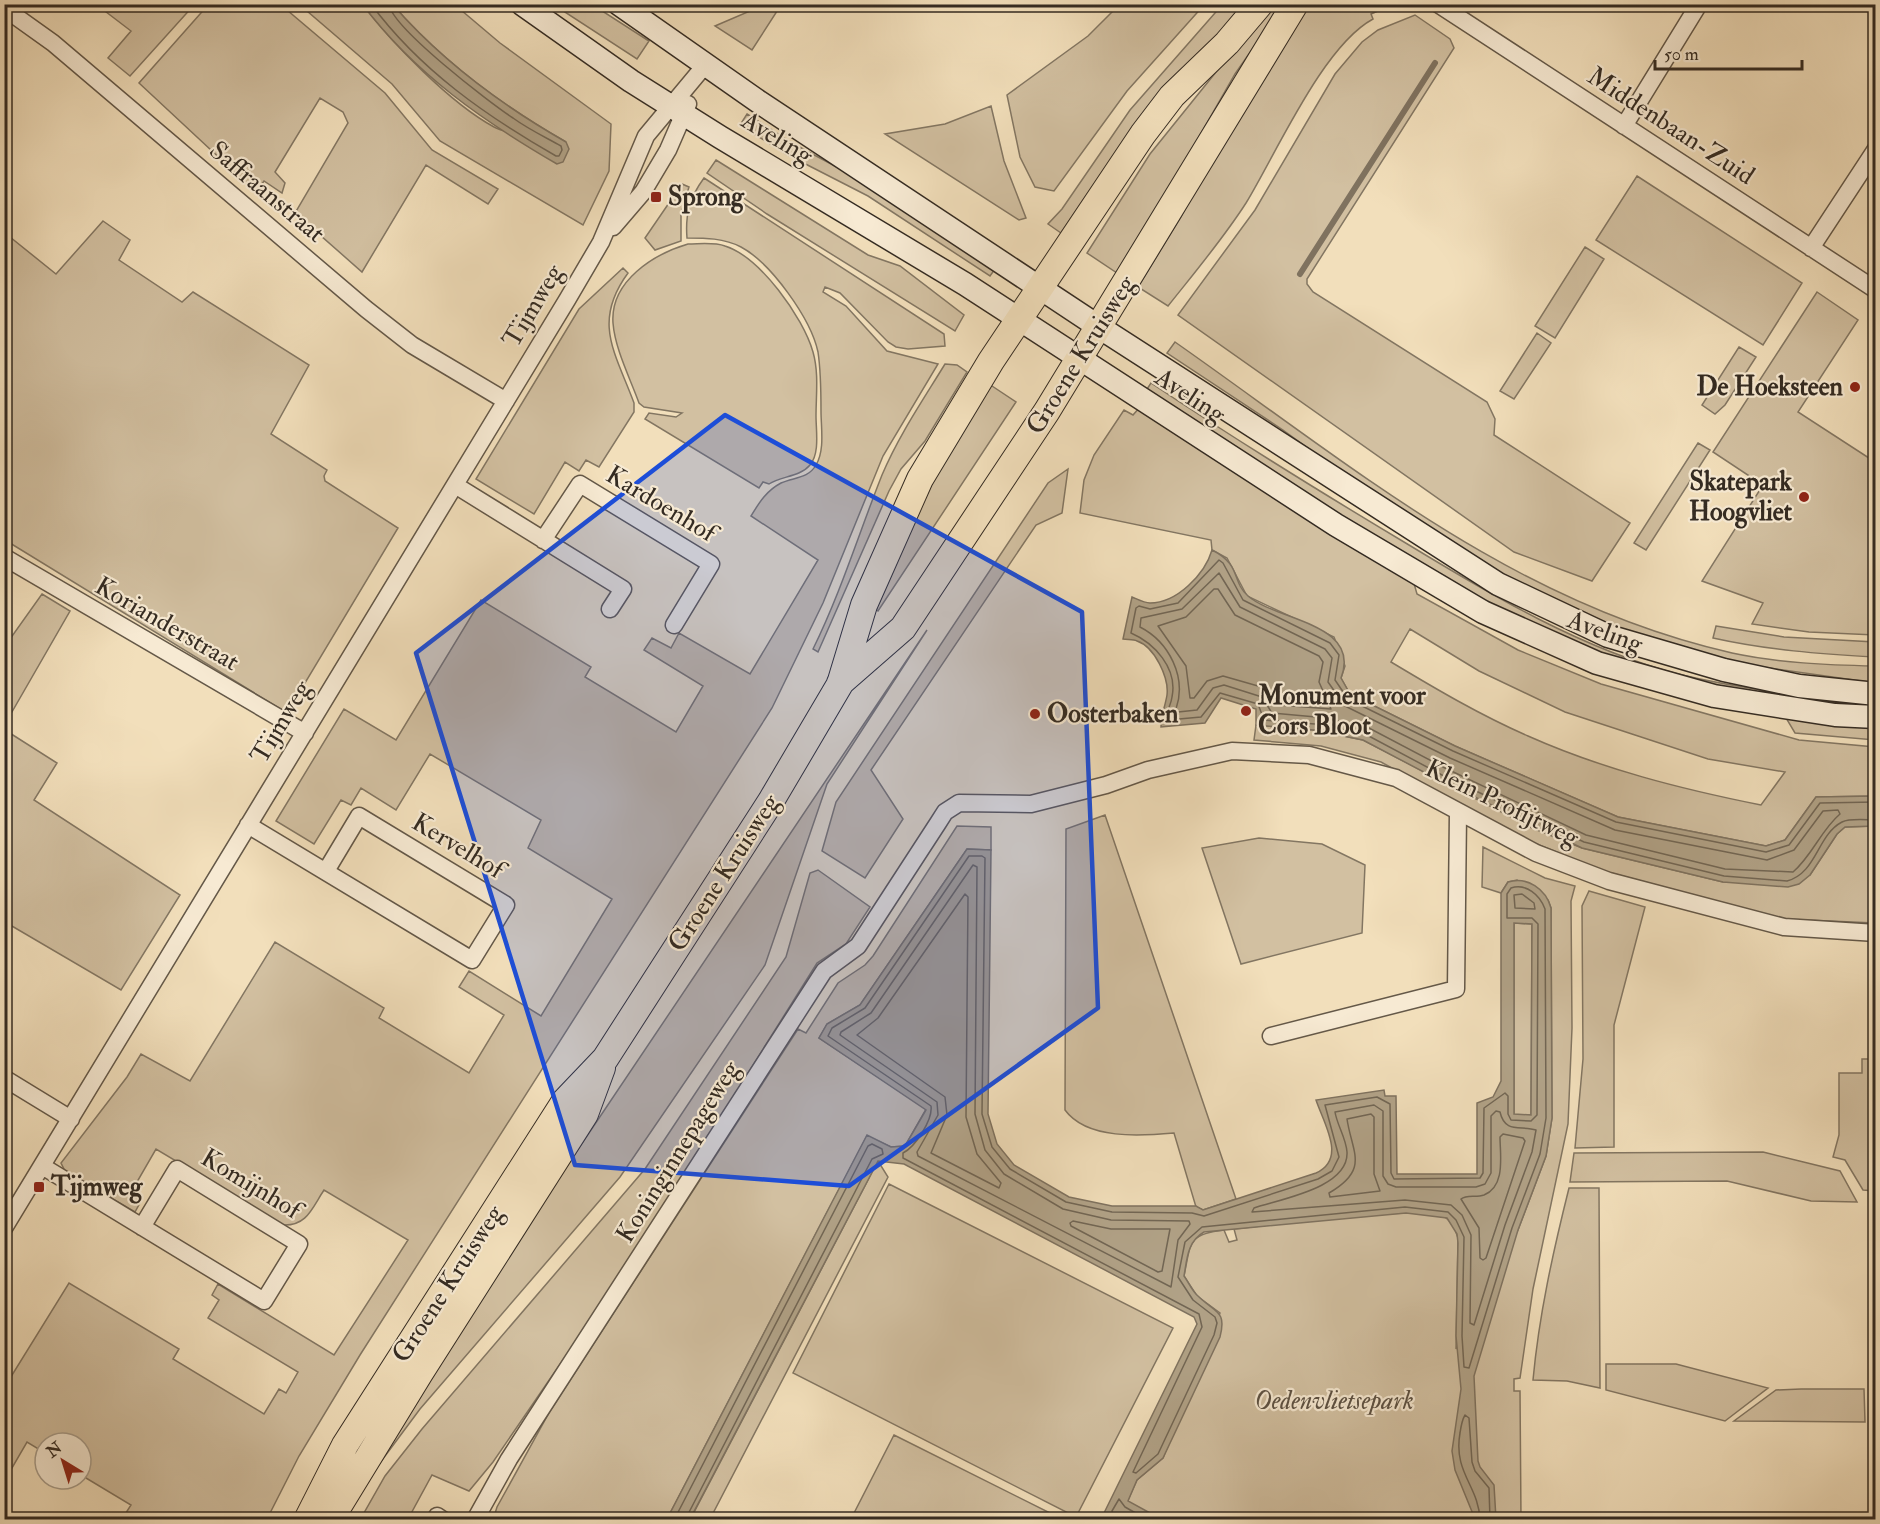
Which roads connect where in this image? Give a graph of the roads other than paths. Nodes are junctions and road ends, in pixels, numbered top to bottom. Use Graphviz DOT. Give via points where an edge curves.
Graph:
graph roads {
  1 [pos="522,4"];
  2 [pos="619,4"];
  3 [pos="1260,4"];
  4 [pos="1295,4"];
  5 [pos="1438,4"];
  6 [pos="1699,4"];
  7 [pos="4,8"];
  8 [pos="706,64"];
  9 [pos="677,110"];
  10 [pos="1624,126"];
  11 [pos="1875,149"];
  12 [pos="601,242"];
  13 [pos="1811,248"];
  14 [pos="1040,286"];
  15 [pos="1875,290"];
  16 [pos="1019,319"];
  17 [pos="1099,327"];
  18 [pos="1079,359"];
  19 [pos="506,401"];
  20 [pos="455,485"];
  21 [pos="543,540"];
  22 [pos="4,557"];
  23 [pos="610,609"];
  24 [pos="674,625"];
  25 [pos="840,684"];
  26 [pos="1875,694"];
  27 [pos="1875,717"];
  28 [pos="305,733"];
  29 [pos="1458,813"];
  30 [pos="938,823"];
  31 [pos="248,825"];
  32 [pos="326,871"];
  33 [pos="1875,933"];
  34 [pos="1271,1036"];
  35 [pos="605,1059"];
  36 [pos="4,1078"];
  37 [pos="71,1119"];
  38 [pos="42,1166"];
  39 [pos="142,1227"];
  40 [pos="4,1228"];
  41 [pos="307,1520"];
  42 [pos="330,1520"];
  43 [pos="435,1520"];
  44 [pos="443,1520"];
  45 [pos="475,1520"];
  1 -- 9 [label="main road, Aveling"];
  2 -- 8 [label="main road, Aveling"];
  3 -- 14 [label="main road, Groene Kruisweg" via="1227,43 1172,96 1114,173"];
  4 -- 17 [label="main road, Groene Kruisweg"];
  5 -- 10 [label="street, Middenbaan-Zuid"];
  6 -- 10 [label="street"];
  7 -- 19 [label="street, Saffraanstraat" via="53,43 412,345"];
  8 -- 9 [label="street, Tijmweg"];
  8 -- 14 [label="main road, Aveling"];
  9 -- 12 [label="street, Tijmweg" via="668,150 643,192"];
  9 -- 12 [label="street, Tijmweg" via="646,136"];
  9 -- 16 [label="main road, Aveling"];
  10 -- 13 [label="street, Middenbaan-Zuid"];
  11 -- 13 [label="street"];
  12 -- 19 [label="street, Tijmweg"];
  13 -- 15 [label="street, Middenbaan-Zuid"];
  14 -- 16 [label="main road, Groene Kruisweg"];
  14 -- 17 [label="main road, Aveling"];
  16 -- 18 [label="main road, Aveling"];
  16 -- 25 [label="main road, Groene Kruisweg" via="920,479 864,605"];
  17 -- 18 [label="main road, Groene Kruisweg"];
  17 -- 26 [label="main road, Aveling" via="1498,584 1551,610 1608,636 1724,670 1799,686"];
  18 -- 25 [label="main road, Groene Kruisweg" via="903,628"];
  18 -- 27 [label="main road, Aveling" via="1336,525 1483,612 1597,663 1714,696 1834,715"];
  19 -- 20 [label="street, Tijmweg"];
  20 -- 21 [label="street"];
  20 -- 28 [label="street, Tijmweg"];
  21 -- 23 [label="street" via="623,589"];
  21 -- 24 [label="street, Kardoenhof" via="580,484 711,564"];
  22 -- 28 [label="street, Korianderstraat"];
  25 -- 35 [label="main road, Groene Kruisweg" via="777,791"];
  28 -- 31 [label="street, Tijmweg"];
  29 -- 30 [label="street, Klein Profijtweg" via="1396,778 1309,755 1232,751 1148,770 1031,804 959,803 945,812"];
  29 -- 33 [label="street, Klein Profijtweg" via="1536,853 1631,887 1784,927"];
  29 -- 34 [label="street" via="1456,988"];
  30 -- 45 [label="street, Koninginnepageweg" via="858,946 824,971 509,1459"];
  31 -- 32 [label="street, Kervelhof"];
  31 -- 37 [label="street, Tijmweg"];
  32 -- 32 [label="street, Kervelhof" via="472,960 506,905 359,816"];
  35 -- 41 [label="main road, Groene Kruisweg" via="565,1101 345,1445"];
  35 -- 42 [label="main road, Groene Kruisweg" via="585,1114"];
  36 -- 37 [label="street"];
  37 -- 38 [label="street, Tijmweg"];
  38 -- 39 [label="street, Komijnhof"];
  38 -- 40 [label="street, Tijmweg"];
  39 -- 39 [label="street, Komijnhof" via="177,1169 299,1244 264,1301"];
  43 -- 44 [label="street" via="437,1516"];
}
